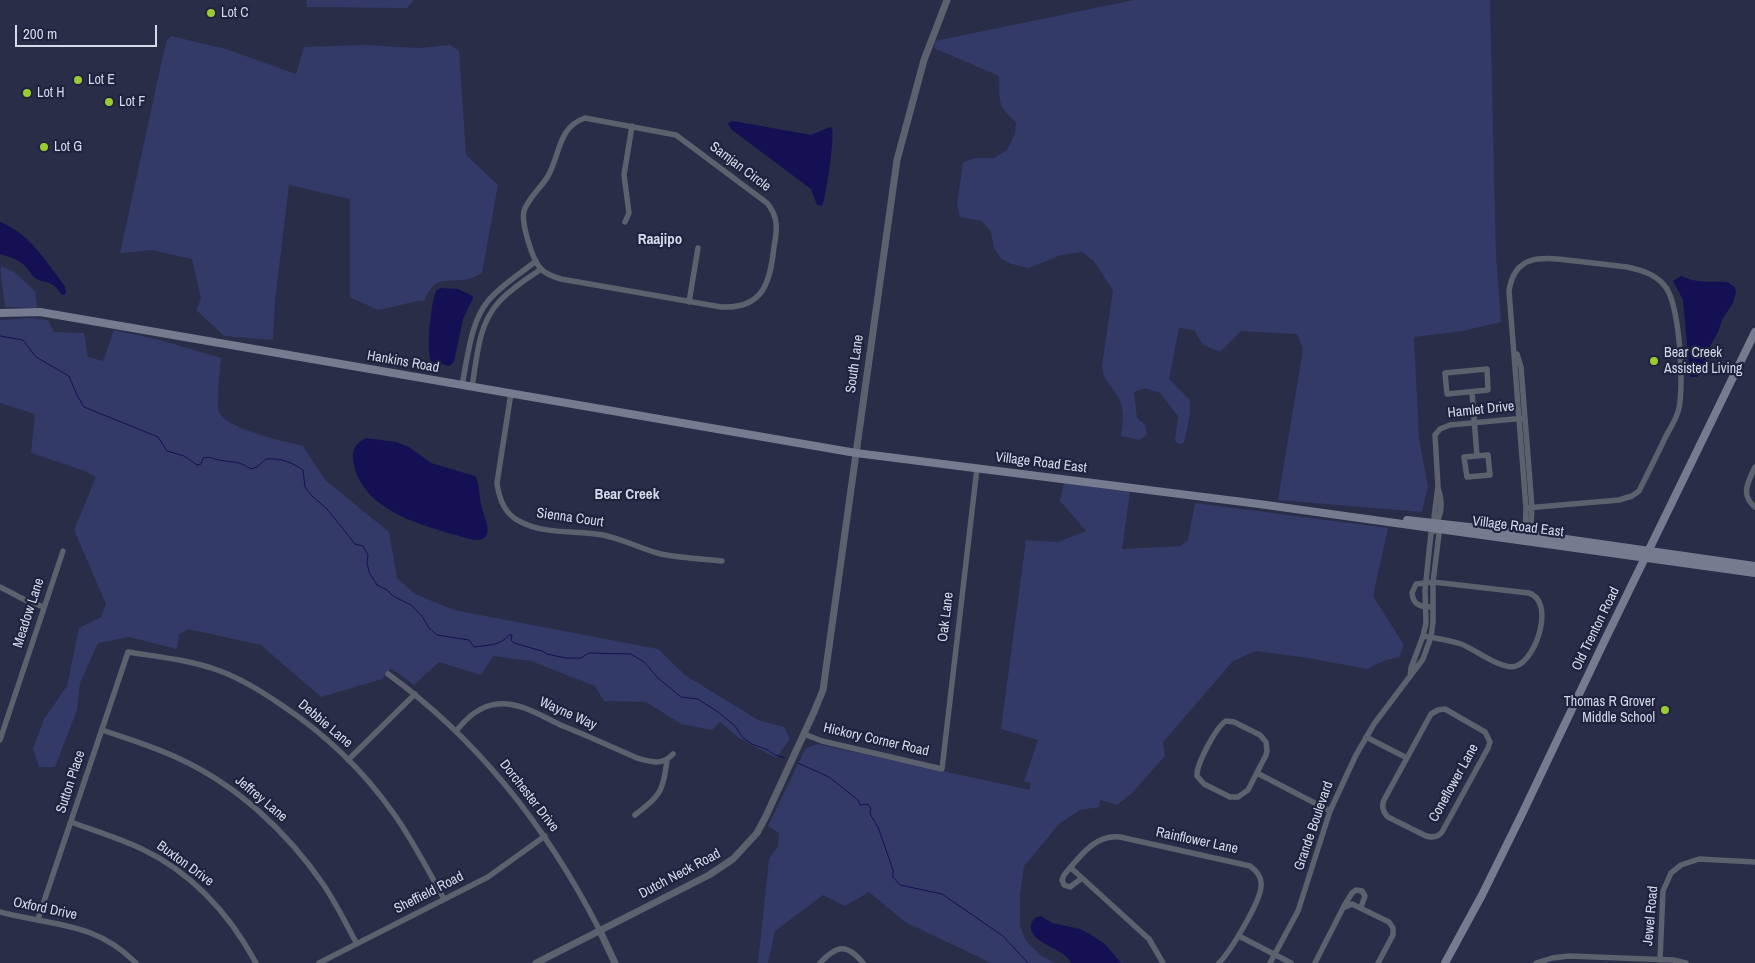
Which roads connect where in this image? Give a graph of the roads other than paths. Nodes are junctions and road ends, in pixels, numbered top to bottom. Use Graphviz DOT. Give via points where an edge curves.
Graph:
graph roads {
  1 [pos="947,0"];
  2 [pos="632,126"];
  3 [pos="624,222"];
  4 [pos="698,248"];
  5 [pos="536,261"];
  6 [pos="541,269"];
  7 [pos="689,302"];
  8 [pos="0,313"];
  9 [pos="1755,332"];
  10 [pos="469,348"];
  11 [pos="478,350"];
  12 [pos="462,385"];
  13 [pos="472,387"];
  14 [pos="1472,392"];
  15 [pos="510,393"];
  16 [pos="1522,418"];
  17 [pos="1474,422"];
  18 [pos="802,444"];
  19 [pos="856,453"];
  20 [pos="1477,456"];
  21 [pos="1755,467"];
  22 [pos="977,468"];
  23 [pos="1529,508"];
  24 [pos="1755,508"];
  25 [pos="1436,523"];
  26 [pos="1527,536"];
  27 [pos="63,551"];
  28 [pos="1647,554"];
  29 [pos="722,561"];
  30 [pos="1755,566"];
  31 [pos="1755,572"];
  32 [pos="1430,582"];
  33 [pos="0,587"];
  34 [pos="44,607"];
  35 [pos="1429,607"];
  36 [pos="1423,636"];
  37 [pos="1431,637"];
  38 [pos="128,652"];
  39 [pos="388,674"];
  40 [pos="1410,679"];
  41 [pos="416,694"];
  42 [pos="102,730"];
  43 [pos="456,731"];
  44 [pos="804,734"];
  45 [pos="1366,737"];
  46 [pos="0,740"];
  47 [pos="673,754"];
  48 [pos="1407,758"];
  49 [pos="348,760"];
  50 [pos="667,760"];
  51 [pos="942,769"];
  52 [pos="1257,773"];
  53 [pos="1330,811"];
  54 [pos="635,816"];
  55 [pos="71,822"];
  56 [pos="544,836"];
  57 [pos="1755,862"];
  58 [pos="1071,868"];
  59 [pos="1082,878"];
  60 [pos="444,899"];
  61 [pos="1360,907"];
  62 [pos="1343,908"];
  63 [pos="0,912"];
  64 [pos="38,919"];
  65 [pos="600,931"];
  66 [pos="1239,936"];
  67 [pos="357,944"];
  68 [pos="1275,955"];
  69 [pos="1660,960"];
  70 [pos="136,963"];
  71 [pos="256,963"];
  72 [pos="320,963"];
  73 [pos="536,963"];
  74 [pos="615,963"];
  75 [pos="820,963"];
  76 [pos="863,963"];
  77 [pos="1163,963"];
  78 [pos="1219,963"];
  79 [pos="1270,963"];
  80 [pos="1291,963"];
  81 [pos="1315,963"];
  82 [pos="1378,963"];
  83 [pos="1444,963"];
  84 [pos="1536,963"];
  85 [pos="1686,963"];
  1 -- 19 [label="street, South Lane" via="924,60 897,160"];
  2 -- 3 [label="street" via="624,175 629,213"];
  2 -- 5 [label="street, Samjan Circle" via="585,118 565,132 548,176 523,213"];
  2 -- 7 [label="street, Samjan Circle" via="676,135 767,203 775,214 777,228 771,272 760,294 747,304 730,308"];
  4 -- 7 [label="street"];
  5 -- 6 [label="street, Samjan Circle"];
  5 -- 10 [label="street" via="487,301"];
  6 -- 7 [label="street, Samjan Circle" via="561,279"];
  6 -- 11 [label="street" via="497,304 485,323"];
  8 -- 12 [label="main road, Hankins Road" via="40,312"];
  9 -- 28 [label="main road, Old Trenton Road"];
  10 -- 11 [label="street"];
  10 -- 12 [label="street"];
  11 -- 13 [label="street"];
  12 -- 13 [label="main road, Hankins Road"];
  13 -- 15 [label="main road, Hankins Road"];
  14 -- 14 [label="street" via="1447,394 1445,373 1487,369 1488,390"];
  14 -- 17 [label="street"];
  15 -- 18 [label="main road, Hankins Road"];
  15 -- 29 [label="street, Sienna Court" via="497,484 503,505 513,518 557,532 618,538 663,554"];
  16 -- 17 [label="street, Hamlet Drive"];
  16 -- 23 [label="street"];
  16 -- 23 [label="street" via="1521,367 1514,342 1510,283 1523,264 1543,258 1640,270 1652,274 1664,284 1672,298 1680,357 1679,408 1639,491 1619,500"];
  17 -- 20 [label="street"];
  17 -- 25 [label="street, Hamlet Drive" via="1445,426 1435,435 1441,508"];
  18 -- 19 [label="main road, Village Road East"];
  19 -- 22 [label="main road, Village Road East"];
  19 -- 44 [label="street, South Lane" via="826,676"];
  20 -- 20 [label="street" via="1488,455 1490,475 1466,477 1464,457"];
  21 -- 24 [label="street" via="1746,491"];
  22 -- 25 [label="main road, Village Road East"];
  22 -- 51 [label="street, Oak Lane"];
  23 -- 26 [label="street"];
  25 -- 26 [label="main road, Village Road East"];
  25 -- 32 [label="street, Grande Boulevard" via="1431,533"];
  26 -- 28 [label="main road, Village Road East"];
  27 -- 34 [label="street, Meadow Lane"];
  28 -- 30 [label="main road, Village Road East"];
  28 -- 31 [label="main road, Village Road East"];
  28 -- 83 [label="main road, Old Trenton Road" via="1482,895"];
  32 -- 35 [label="street, Grande Boulevard"];
  32 -- 35 [label="street" via="1416,584 1412,593 1416,604"];
  32 -- 37 [label="street" via="1531,594 1540,602 1542,616 1531,652 1522,663 1513,667 1504,666 1462,644"];
  33 -- 34 [label="street"];
  34 -- 46 [label="street, Meadow Lane"];
  35 -- 36 [label="street, Grande Boulevard"];
  35 -- 37 [label="street, Grande Boulevard" via="1433,622"];
  36 -- 37 [label="street"];
  36 -- 40 [label="street, Grande Boulevard"];
  37 -- 40 [label="street, Grande Boulevard" via="1423,659"];
  38 -- 42 [label="street, Sutton Place"];
  38 -- 49 [label="street, Debbie Lane" via="202,665 242,680 299,717"];
  39 -- 41 [label="street, Dorchester Drive"];
  40 -- 45 [label="street, Grande Boulevard"];
  41 -- 43 [label="street, Dorchester Drive"];
  41 -- 49 [label="street"];
  42 -- 55 [label="street, Sutton Place"];
  42 -- 67 [label="street, Jeffrey Lane" via="181,760 221,782 252,805 307,862 330,894"];
  43 -- 50 [label="street, Wayne Way" via="479,710 507,704 528,710 637,758 652,762"];
  43 -- 56 [label="street, Dorchester Drive" via="496,772"];
  44 -- 51 [label="street, Hickory Corner Road"];
  44 -- 65 [label="street, Dutch Neck Road" via="761,826 740,852 713,873"];
  45 -- 48 [label="street"];
  45 -- 53 [label="street, Grande Boulevard"];
  47 -- 50 [label="street"];
  48 -- 48 [label="street, Coneflower Lane" via="1384,800 1383,811 1388,817 1426,836 1436,837 1442,832 1488,748 1489,738 1485,732 1448,711 1438,710 1431,714"];
  49 -- 60 [label="street, Debbie Lane" via="393,813"];
  50 -- 54 [label="street" via="661,792"];
  52 -- 52 [label="street" via="1267,751 1266,742 1234,722 1222,723 1197,768 1198,779 1234,797 1245,793"];
  52 -- 53 [label="street"];
  53 -- 68 [label="street, Grande Boulevard" via="1304,894"];
  55 -- 64 [label="street, Sutton Place"];
  55 -- 71 [label="street, Buxton Drive" via="143,849 186,877 223,913"];
  56 -- 60 [label="street, Sheffield Road" via="496,872"];
  56 -- 65 [label="street, Dorchester Drive"];
  57 -- 69 [label="street, Jewel Road" via="1699,859 1676,868 1663,891"];
  58 -- 59 [label="street"];
  58 -- 59 [label="street" via="1062,877 1064,885 1070,887"];
  58 -- 66 [label="street, Rainflower Lane" via="1097,841 1115,836 1246,864 1258,873 1262,884"];
  59 -- 77 [label="street" via="1149,939"];
  60 -- 67 [label="street, Sheffield Road"];
  61 -- 62 [label="street" via="1352,904"];
  61 -- 62 [label="street" via="1365,896 1356,890"];
  61 -- 82 [label="street" via="1389,922 1393,928 1393,935"];
  62 -- 81 [label="street"];
  63 -- 64 [label="street, Oxford Drive"];
  64 -- 70 [label="street, Oxford Drive" via="73,926 100,937"];
  65 -- 73 [label="street, Dutch Neck Road"];
  65 -- 74 [label="street, Dorchester Drive"];
  66 -- 68 [label="street"];
  66 -- 78 [label="street, Rainflower Lane"];
  67 -- 72 [label="street, Sheffield Road"];
  68 -- 79 [label="street, Grande Boulevard"];
  68 -- 80 [label="street"];
  69 -- 84 [label="street" via="1569,956"];
  69 -- 85 [label="street"];
  75 -- 76 [label="street" via="840,948 850,949"];
}
